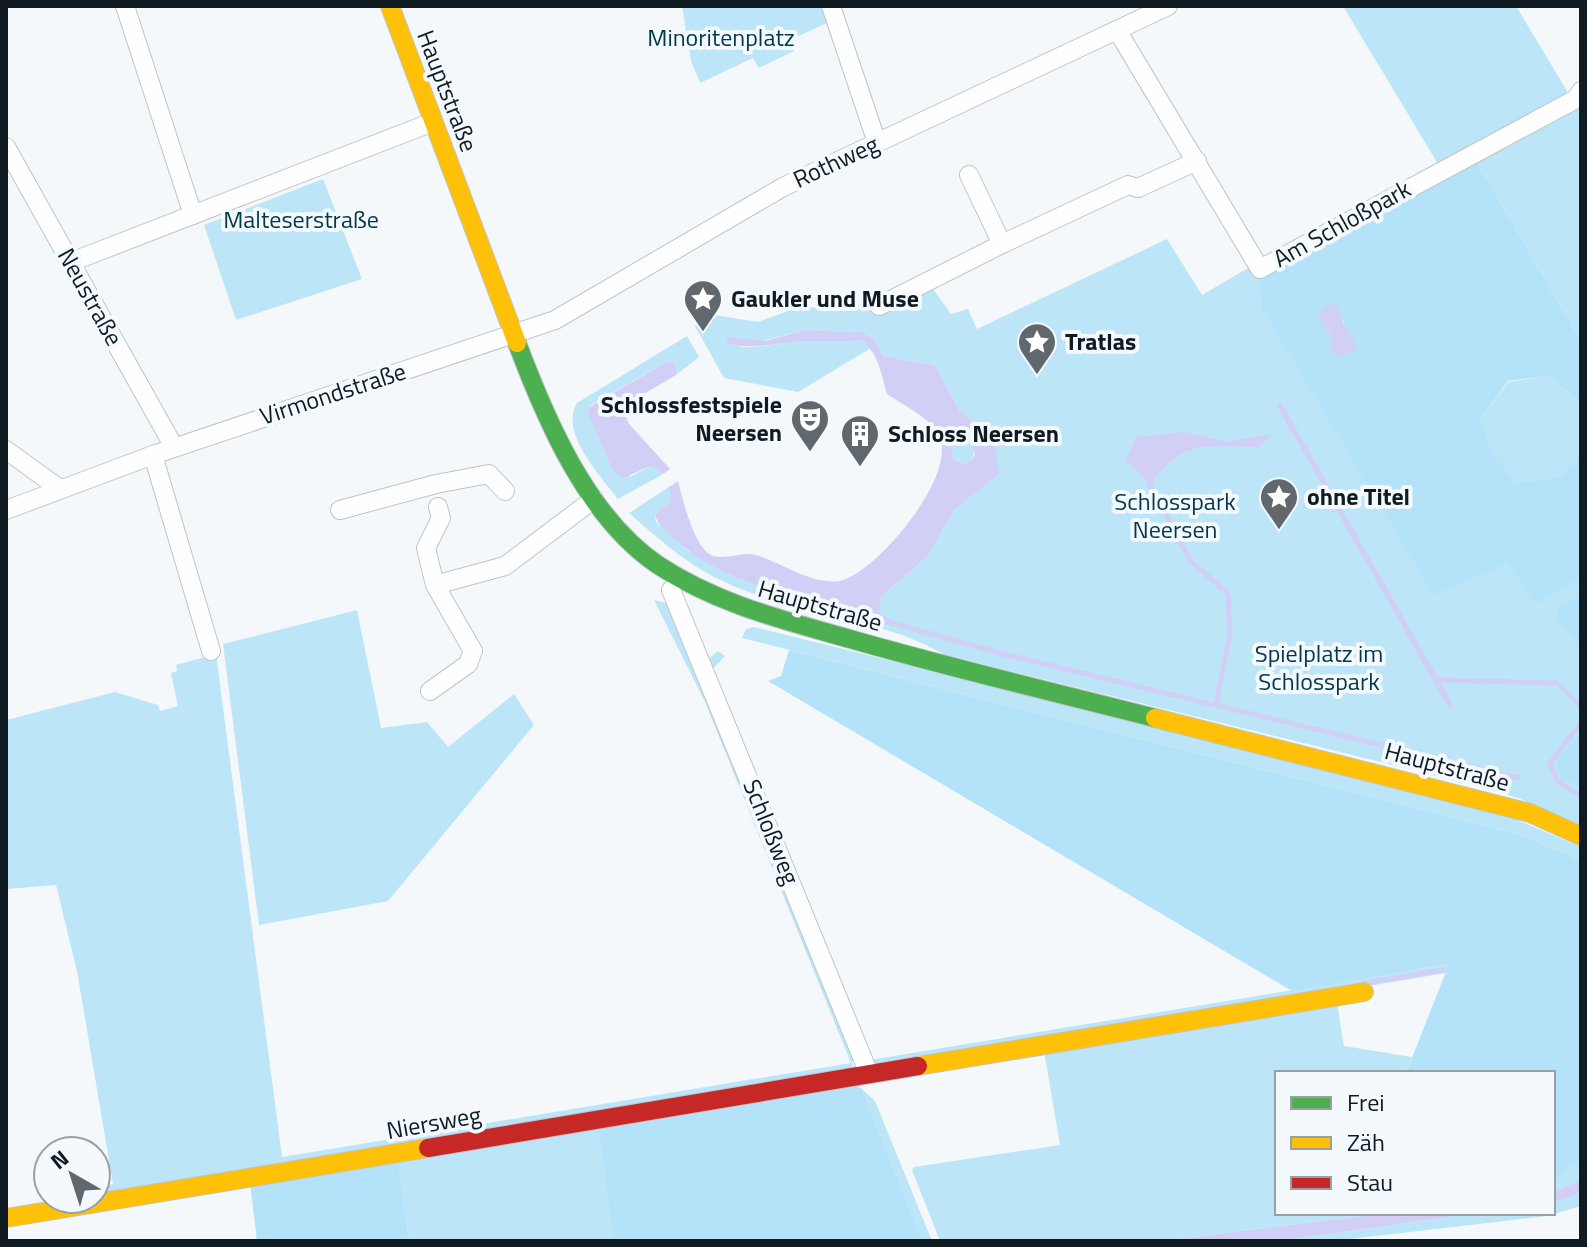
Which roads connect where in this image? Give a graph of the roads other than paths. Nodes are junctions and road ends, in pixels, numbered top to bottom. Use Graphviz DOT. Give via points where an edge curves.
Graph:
graph roads {
  1 [pos="125,6"];
  2 [pos="390,6"];
  3 [pos="831,6"];
  4 [pos="1168,6"];
  5 [pos="1117,30"];
  6 [pos="1581,91"];
  7 [pos="433,122"];
  8 [pos="877,143"];
  9 [pos="6,147"];
  10 [pos="1197,161"];
  11 [pos="969,175"];
  12 [pos="193,215"];
  13 [pos="1002,244"];
  14 [pos="71,262"];
  15 [pos="879,306"];
  16 [pos="514,335"];
  17 [pos="174,447"];
  18 [pos="6,450"];
  19 [pos="153,455"];
  20 [pos="60,489"];
  21 [pos="505,491"];
  22 [pos="594,499"];
  23 [pos="438,507"];
  24 [pos="6,510"];
  25 [pos="340,510"];
  26 [pos="435,585"];
  27 [pos="671,590"];
  28 [pos="211,651"];
  29 [pos="430,691"];
  30 [pos="1581,836"];
  31 [pos="1364,992"];
  32 [pos="869,1074"];
  33 [pos="6,1218"];
  1 -- 12 [label="street"];
  2 -- 7 [label="street, Hauptstraße"];
  3 -- 8 [label="street"];
  4 -- 5 [label="street, Rothweg"];
  5 -- 8 [label="street, Rothweg"];
  5 -- 10 [label="street, Am Schloßpark"];
  6 -- 10 [label="street, Am Schloßpark" via="1576,99 1260,269"];
  7 -- 12 [label="street"];
  7 -- 16 [label="street, Hauptstraße"];
  8 -- 16 [label="street, Rothweg" via="746,207 564,316"];
  9 -- 14 [label="street, Neustraße"];
  10 -- 13 [label="street" via="1138,188 1128,185"];
  11 -- 13 [label="street"];
  12 -- 14 [label="street"];
  13 -- 15 [label="street"];
  14 -- 17 [label="street, Neustraße"];
  16 -- 17 [label="street, Virmondstraße"];
  16 -- 22 [label="street, Hauptstraße" via="539,402"];
  17 -- 19 [label="street, Virmondstraße"];
  18 -- 20 [label="street"];
  19 -- 20 [label="street, Virmondstraße"];
  19 -- 28 [label="street"];
  20 -- 24 [label="street, Virmondstraße"];
  21 -- 25 [label="street" via="489,474"];
  22 -- 26 [label="street" via="505,566"];
  22 -- 30 [label="street, Hauptstraße" via="657,564 737,607 897,653 1530,813"];
  23 -- 26 [label="street" via="441,518 426,548"];
  26 -- 29 [label="street" via="473,651 468,664"];
  27 -- 32 [label="street, Schloßweg"];
  31 -- 32 [label="street, Niersweg"];
  32 -- 33 [label="street, Niersweg"];
}
